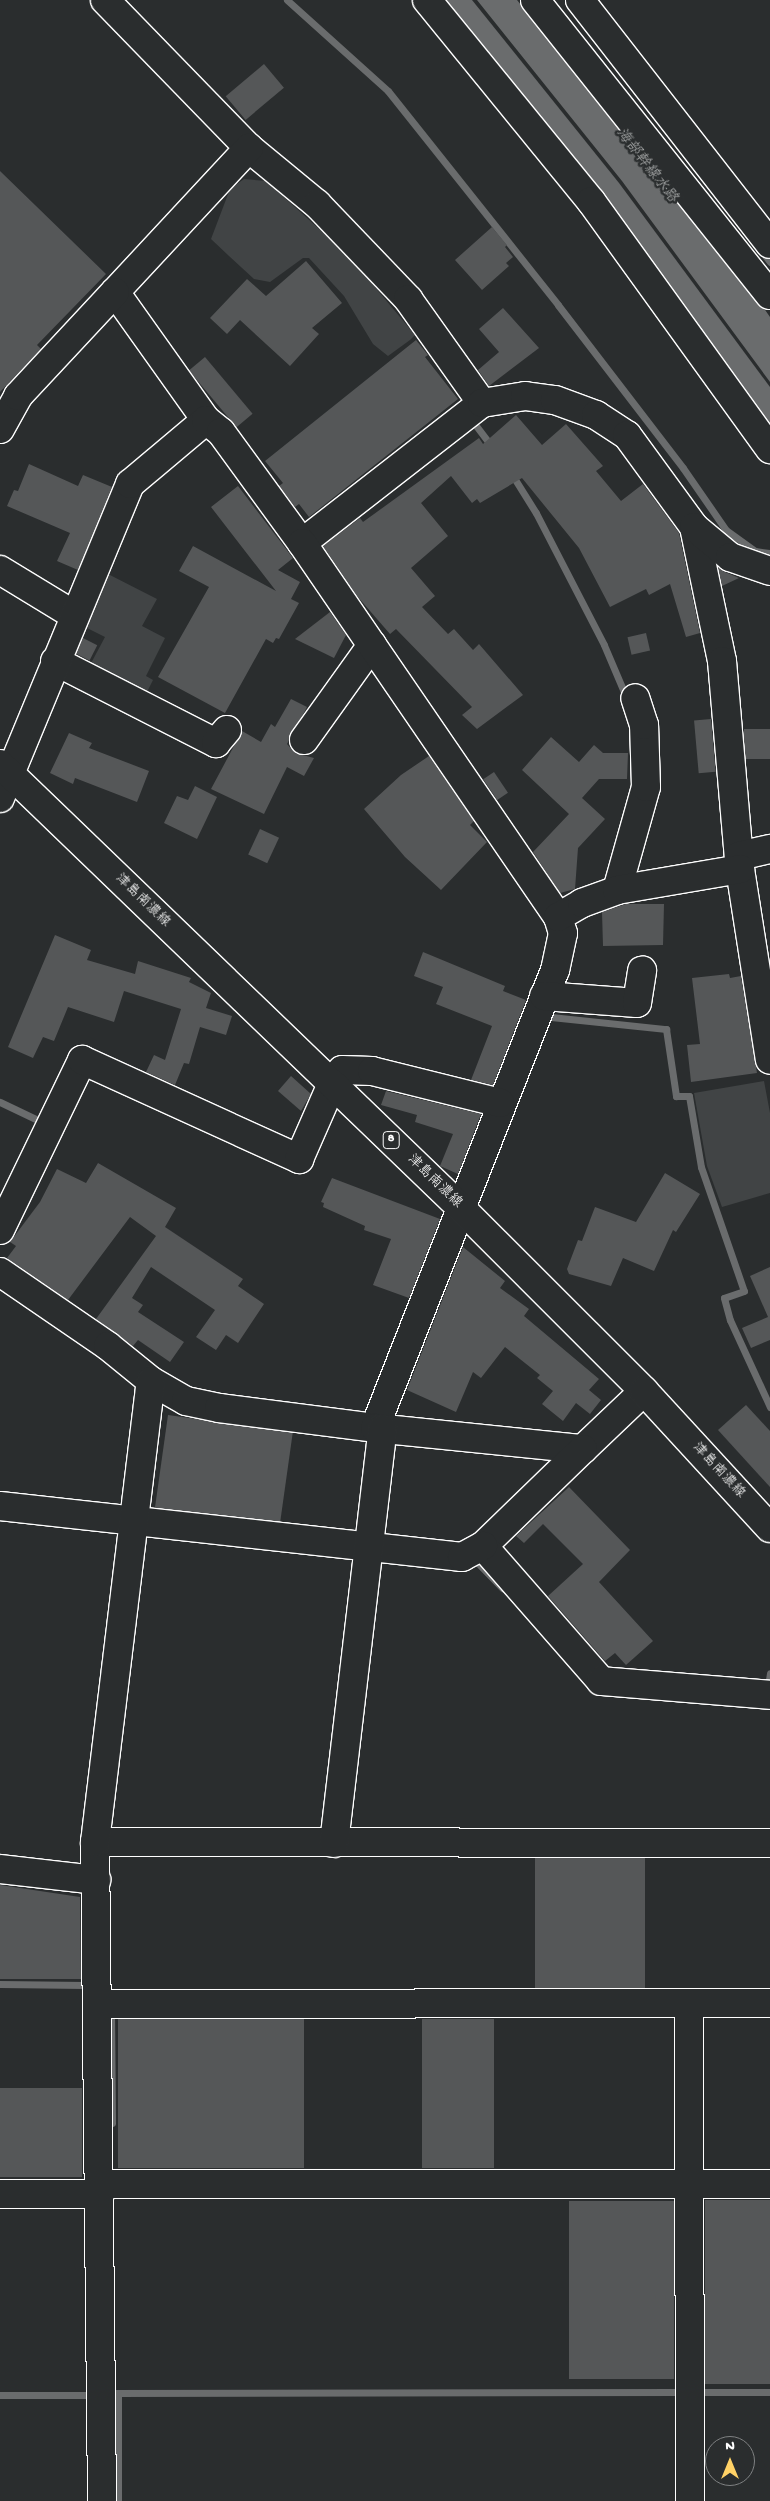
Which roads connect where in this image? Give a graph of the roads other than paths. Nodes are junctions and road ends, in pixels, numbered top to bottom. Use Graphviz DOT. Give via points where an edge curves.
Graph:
graph roads {
  1 [pos="105,0"];
  2 [pos="427,0"];
  3 [pos="535,0"];
  4 [pos="580,0"];
  5 [pos="249,148"];
  6 [pos="770,244"];
  7 [pos="115,292"];
  8 [pos="770,295"];
  9 [pos="482,403"];
  10 [pos="206,420"];
  11 [pos="0,429"];
  12 [pos="770,449"];
  13 [pos="694,527"];
  14 [pos="302,543"];
  15 [pos="0,570"];
  16 [pos="770,571"];
  17 [pos="74,615"];
  18 [pos="372,645"];
  19 [pos="55,661"];
  20 [pos="635,698"];
  21 [pos="228,730"];
  22 [pos="304,740"];
  23 [pos="3,778"];
  24 [pos="770,849"];
  25 [pos="740,862"];
  26 [pos="616,890"];
  27 [pos="558,917"];
  28 [pos="642,970"];
  29 [pos="544,996"];
  30 [pos="769,1045"];
  31 [pos="332,1084"];
  32 [pos="500,1103"];
  33 [pos="460,1207"];
  34 [pos="0,1230"];
  35 [pos="0,1272"];
  36 [pos="151,1380"];
  37 [pos="644,1391"];
  38 [pos="379,1428"];
  39 [pos="583,1449"];
  40 [pos="0,1490"];
  41 [pos="0,1506"];
  42 [pos="135,1513"];
  43 [pos="770,1528"];
  44 [pos="482,1546"];
  45 [pos="369,1548"];
  46 [pos="770,1695"];
  47 [pos="95,1842"];
  48 [pos="334,1843"];
  49 [pos="770,1843"];
  50 [pos="0,1869"];
  51 [pos="96,1880"];
  52 [pos="689,2003"];
  53 [pos="770,2003"];
  54 [pos="98,2004"];
  55 [pos="690,2184"];
  56 [pos="770,2184"];
  57 [pos="100,2189"];
  58 [pos="0,2194"];
  59 [pos="102,2501"];
  60 [pos="690,2501"];
  1 -- 5 [label="street"];
  2 -- 12 [label="street" via="591,201"];
  3 -- 8 [label="street"];
  4 -- 6 [label="street"];
  5 -- 7 [label="street"];
  5 -- 9 [label="street" via="318,204 408,299"];
  7 -- 10 [label="street"];
  7 -- 11 [label="street" via="18,396"];
  9 -- 13 [label="street" via="525,396 555,400 596,415 627,435"];
  9 -- 14 [label="street"];
  10 -- 14 [label="street" via="221,432"];
  10 -- 17 [label="street" via="130,484"];
  13 -- 16 [label="street" via="730,557"];
  13 -- 25 [label="street" via="722,661"];
  14 -- 18 [label="street"];
  15 -- 17 [label="street"];
  17 -- 19 [label="street"];
  18 -- 22 [label="street"];
  18 -- 27 [label="street"];
  19 -- 21 [label="street" via="216,743"];
  19 -- 23 [label="street"];
  20 -- 26 [label="street" via="644,725 646,788"];
  23 -- 31 [label="street, 津島南濃線 / 8"];
  24 -- 25 [label="street"];
  25 -- 26 [label="street"];
  25 -- 30 [label="street"];
  26 -- 27 [label="street" via="582,903"];
  27 -- 29 [label="street" via="563,933 555,970"];
  28 -- 29 [label="street" via="637,1003"];
  29 -- 32 [label="street"];
  31 -- 32 [label="street" via="342,1070 372,1071"];
  31 -- 33 [label="street, 津島南濃線 / 8"];
  31 -- 34 [label="street" via="299,1160 82,1060"];
  32 -- 33 [label="street"];
  33 -- 37 [label="street, 津島南濃線 / 8"];
  33 -- 38 [label="street"];
  35 -- 36 [label="street" via="108,1346"];
  36 -- 38 [label="street" via="186,1401"];
  36 -- 42 [label="street"];
  37 -- 39 [label="street"];
  37 -- 43 [label="street, 津島南濃線 / 8"];
  38 -- 39 [label="street"];
  38 -- 45 [label="street"];
  39 -- 44 [label="street"];
  40 -- 42 [label="street"];
  41 -- 42 [label="street"];
  42 -- 45 [label="street"];
  42 -- 47 [label="street"];
  44 -- 45 [label="street" via="462,1557"];
  44 -- 46 [label="street" via="601,1680"];
  45 -- 48 [label="street"];
  47 -- 48 [label="street"];
  47 -- 51 [label="street"];
  48 -- 49 [label="street"];
  50 -- 51 [label="street"];
  51 -- 54 [label="street"];
  52 -- 53 [label="street"];
  52 -- 54 [label="street"];
  52 -- 55 [label="street"];
  54 -- 57 [label="street"];
  55 -- 56 [label="street"];
  55 -- 57 [label="street"];
  55 -- 60 [label="street"];
  57 -- 58 [label="street"];
  57 -- 59 [label="street"];
}
